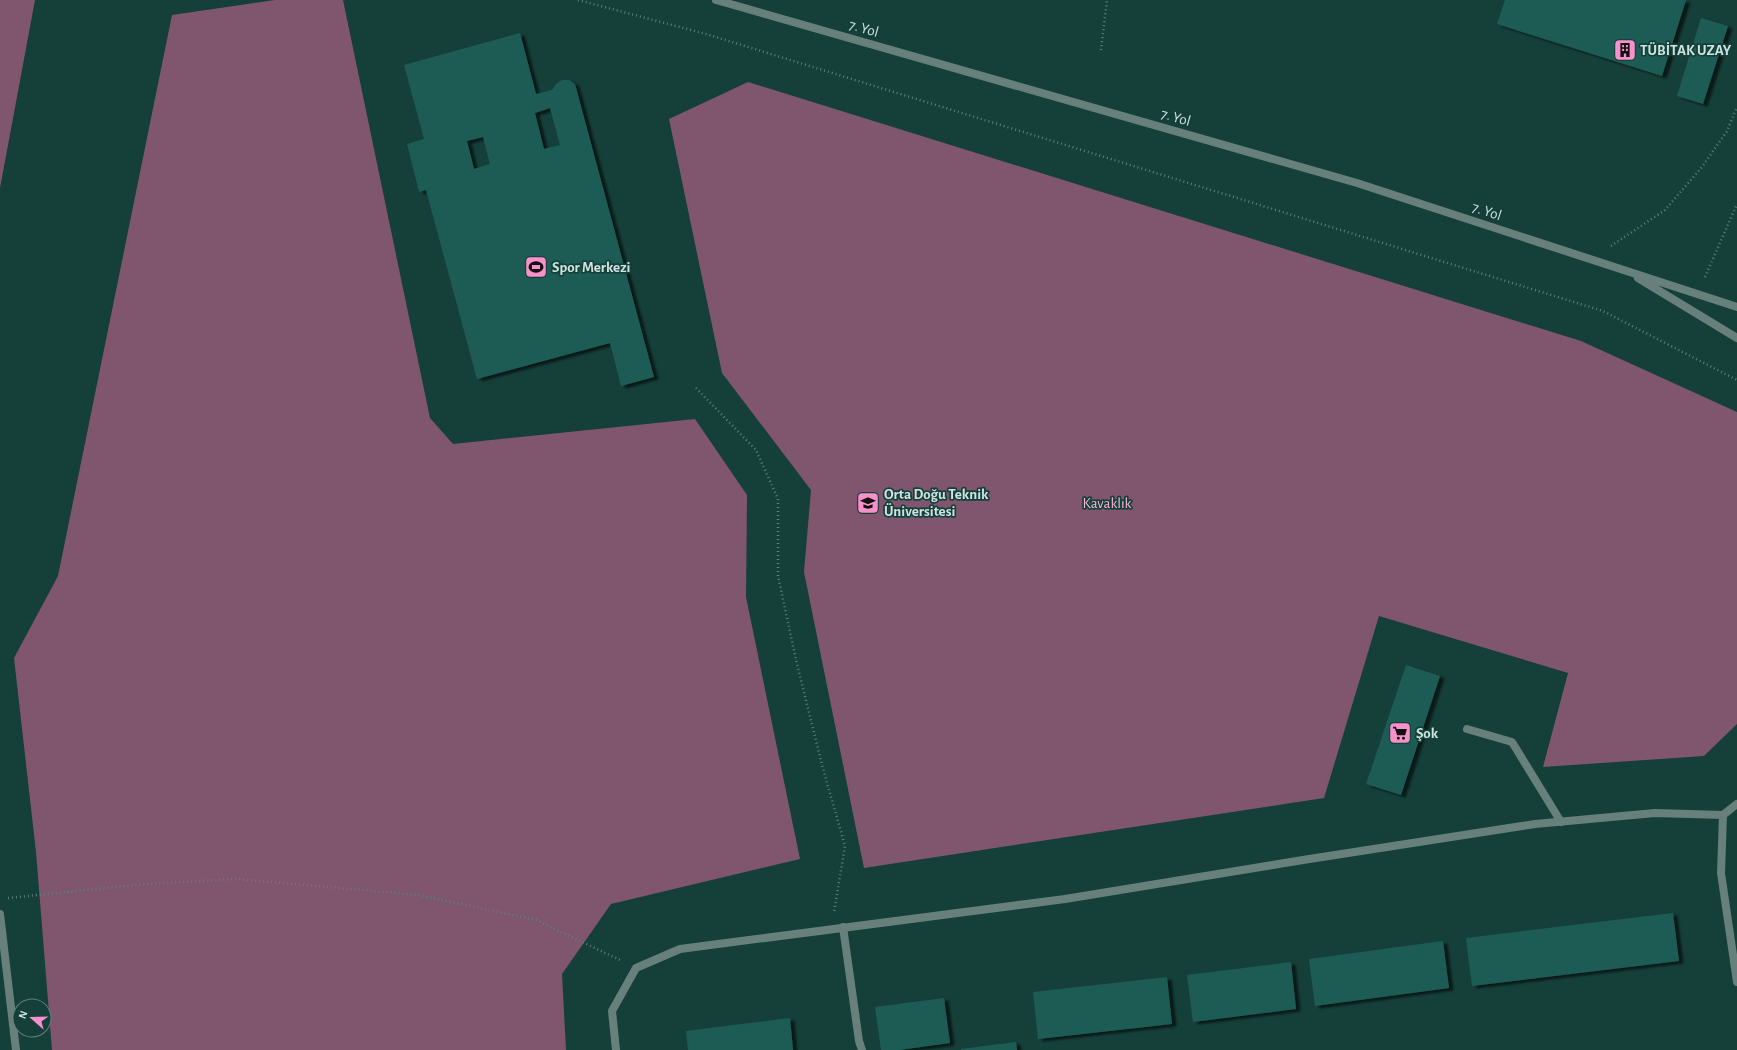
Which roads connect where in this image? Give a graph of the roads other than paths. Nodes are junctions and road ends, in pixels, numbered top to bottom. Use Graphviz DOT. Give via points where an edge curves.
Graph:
graph roads {
  1 [pos="716,0"];
  2 [pos="1625,270"];
  3 [pos="1737,307"];
  4 [pos="1737,338"];
  5 [pos="1467,729"];
  6 [pos="1737,804"];
  7 [pos="1723,815"];
  8 [pos="1562,822"];
  9 [pos="0,914"];
  10 [pos="843,927"];
  11 [pos="1737,982"];
  12 [pos="16,1050"];
  13 [pos="616,1050"];
  14 [pos="862,1050"];
  1 -- 2 [label="street, 7. Yol" via="1357,183"];
  2 -- 3 [label="street, 7. Yol"];
  2 -- 4 [label="street, 7. Yol"];
  5 -- 8 [label="street" via="1512,742"];
  6 -- 7 [label="street"];
  7 -- 8 [label="street" via="1655,813"];
  7 -- 11 [label="street" via="1721,873"];
  8 -- 10 [label="street" via="1535,824 1065,899"];
  9 -- 12 [label="street"];
  10 -- 13 [label="street" via="680,949 636,968 612,1011"];
  10 -- 14 [label="street"];
}
